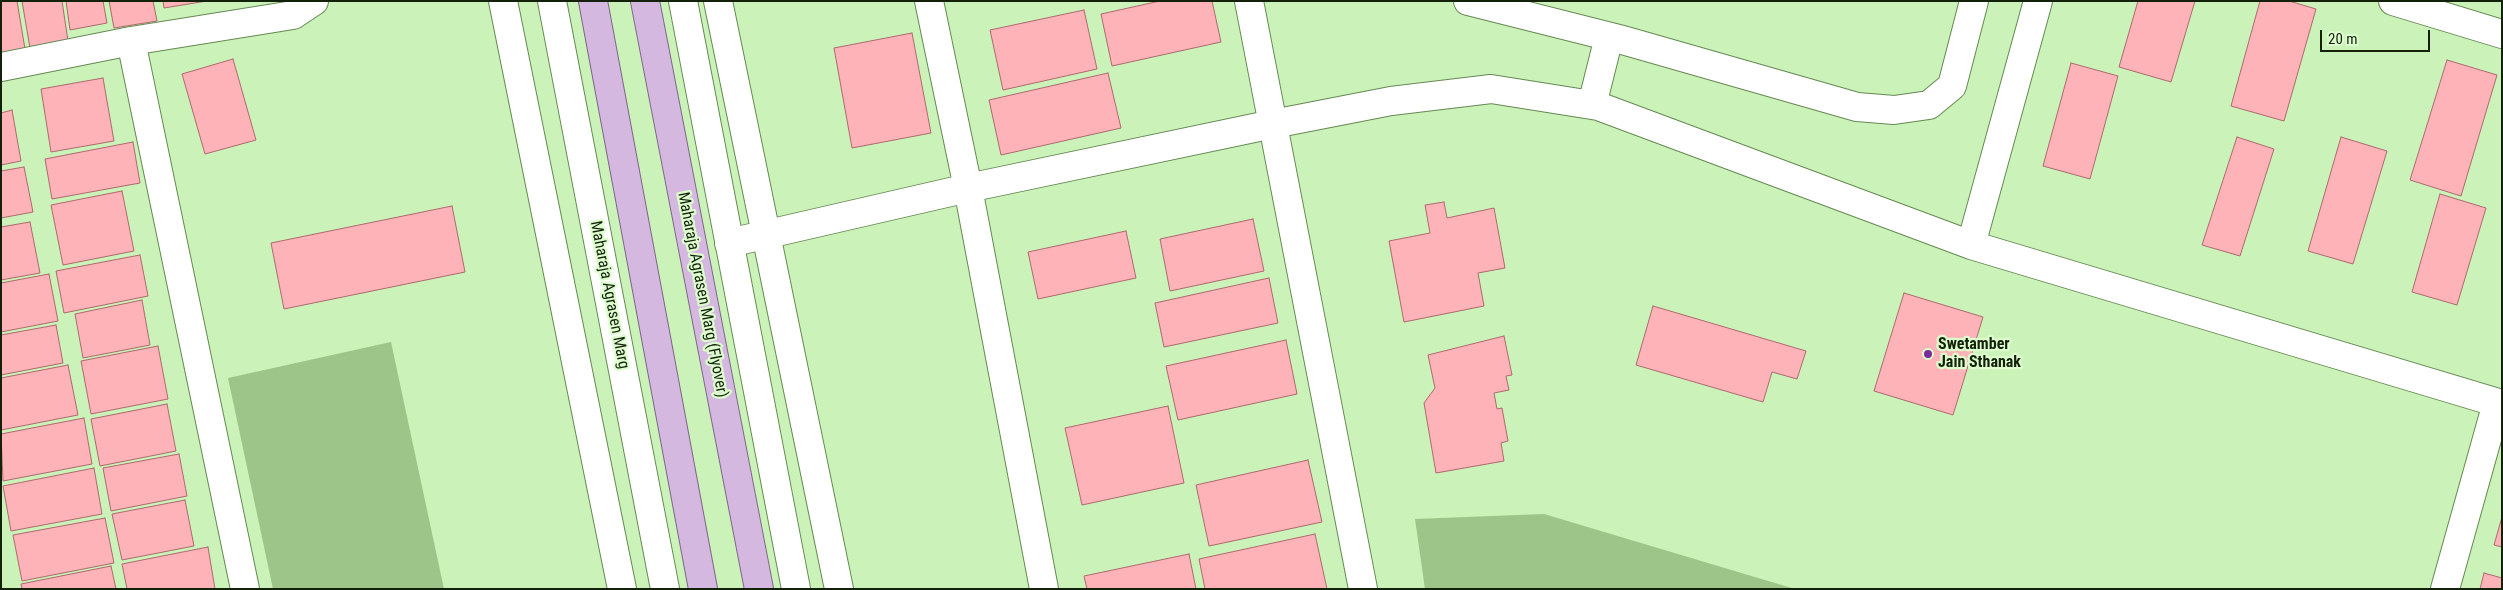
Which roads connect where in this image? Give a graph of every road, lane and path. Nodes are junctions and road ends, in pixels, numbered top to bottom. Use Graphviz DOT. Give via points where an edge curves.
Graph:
graph roads {
  1 [pos="314,1"];
  2 [pos="503,1"];
  3 [pos="552,1"];
  4 [pos="593,1"];
  5 [pos="645,1"];
  6 [pos="683,1"];
  7 [pos="718,1"];
  8 [pos="929,1"];
  9 [pos="1249,1"];
  10 [pos="1468,1"];
  11 [pos="1974,1"];
  12 [pos="2038,1"];
  13 [pos="2392,1"];
  14 [pos="2502,34"];
  15 [pos="1609,37"];
  16 [pos="132,42"];
  17 [pos="1,67"];
  18 [pos="1592,105"];
  19 [pos="1273,124"];
  20 [pos="968,188"];
  21 [pos="766,234"];
  22 [pos="730,243"];
  23 [pos="1970,245"];
  24 [pos="2499,404"];
  25 [pos="245,589"];
  26 [pos="622,589"];
  27 [pos="666,589"];
  28 [pos="703,589"];
  29 [pos="759,589"];
  30 [pos="796,589"];
  31 [pos="839,589"];
  32 [pos="1044,589"];
  33 [pos="1363,589"];
  34 [pos="2445,589"];
  1 -- 16 [label="street" via="294,15"];
  2 -- 26 [label="street"];
  3 -- 27 [label="street, Maharaja Agrasen Marg"];
  4 -- 28 [label="main road"];
  5 -- 29 [label="main road, Maharaja Agrasen Marg (Flyover)"];
  6 -- 22 [label="street"];
  7 -- 21 [label="street"];
  8 -- 20 [label="street"];
  9 -- 19 [label="street"];
  10 -- 15 [label="street"];
  11 -- 15 [label="street" via="1952,86 1929,105 1894,110 1857,107"];
  12 -- 23 [label="street"];
  13 -- 14 [label="street"];
  15 -- 18 [label="street"];
  16 -- 17 [label="street"];
  16 -- 25 [label="street"];
  18 -- 19 [label="street" via="1491,89 1391,101"];
  18 -- 23 [label="street"];
  19 -- 20 [label="street"];
  19 -- 33 [label="street"];
  20 -- 21 [label="street"];
  20 -- 32 [label="street"];
  21 -- 22 [label="street"];
  21 -- 31 [label="street"];
  22 -- 30 [label="street"];
  23 -- 24 [label="street"];
  24 -- 34 [label="street"];
}
